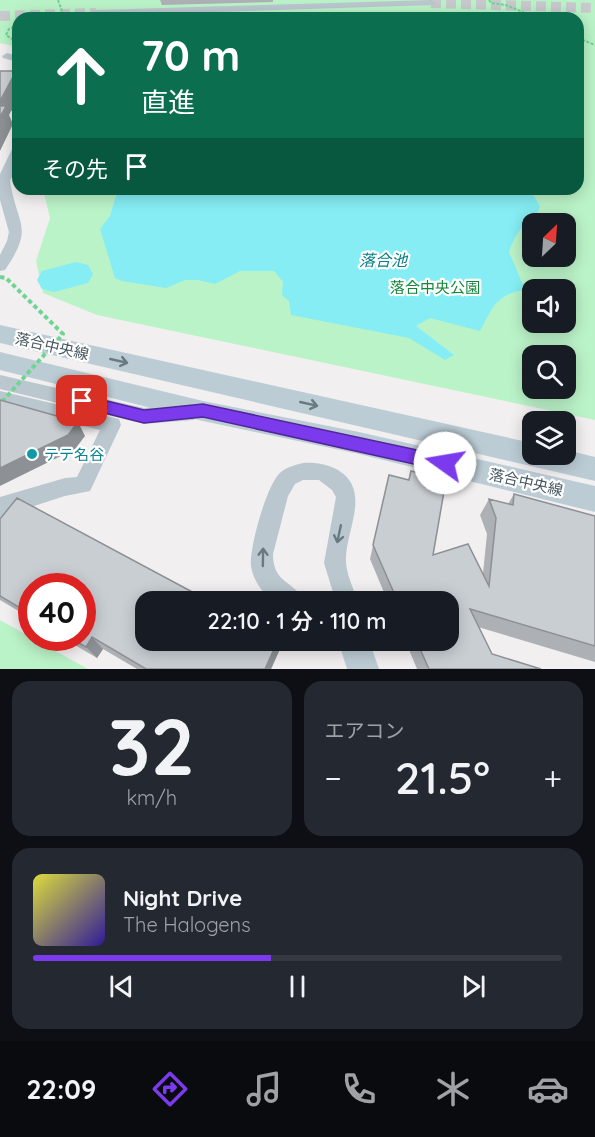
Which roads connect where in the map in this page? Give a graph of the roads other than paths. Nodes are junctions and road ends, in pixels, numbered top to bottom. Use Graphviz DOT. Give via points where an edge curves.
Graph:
graph roads {
  1 [pos="377,2"];
  2 [pos="431,3"];
  3 [pos="122,12"];
  4 [pos="12,159"];
  5 [pos="0,266"];
  6 [pos="0,334"];
  7 [pos="0,362"];
  8 [pos="0,382"];
  9 [pos="0,398"];
  10 [pos="203,411"];
  11 [pos="595,469"];
  12 [pos="595,498"];
  13 [pos="0,507"];
  14 [pos="277,591"];
  15 [pos="344,591"];
  1 -- 2 [label="street"];
  1 -- 3 [label="street"];
  4 -- 5 [label="street" via="3,181 16,224 16,239"];
  6 -- 11 [label="street, 落合中央線, one-way"];
  7 -- 10 [label="street, 落合中央線"];
  8 -- 10 [label="street" via="144,416"];
  9 -- 13 [label="street" via="112,425 83,485"];
  10 -- 12 [label="street, 落合中央線"];
  14 -- 15 [label="street, one-way" via="264,576 260,555 280,489 295,474 314,471 339,482 347,497 335,560"];
}
